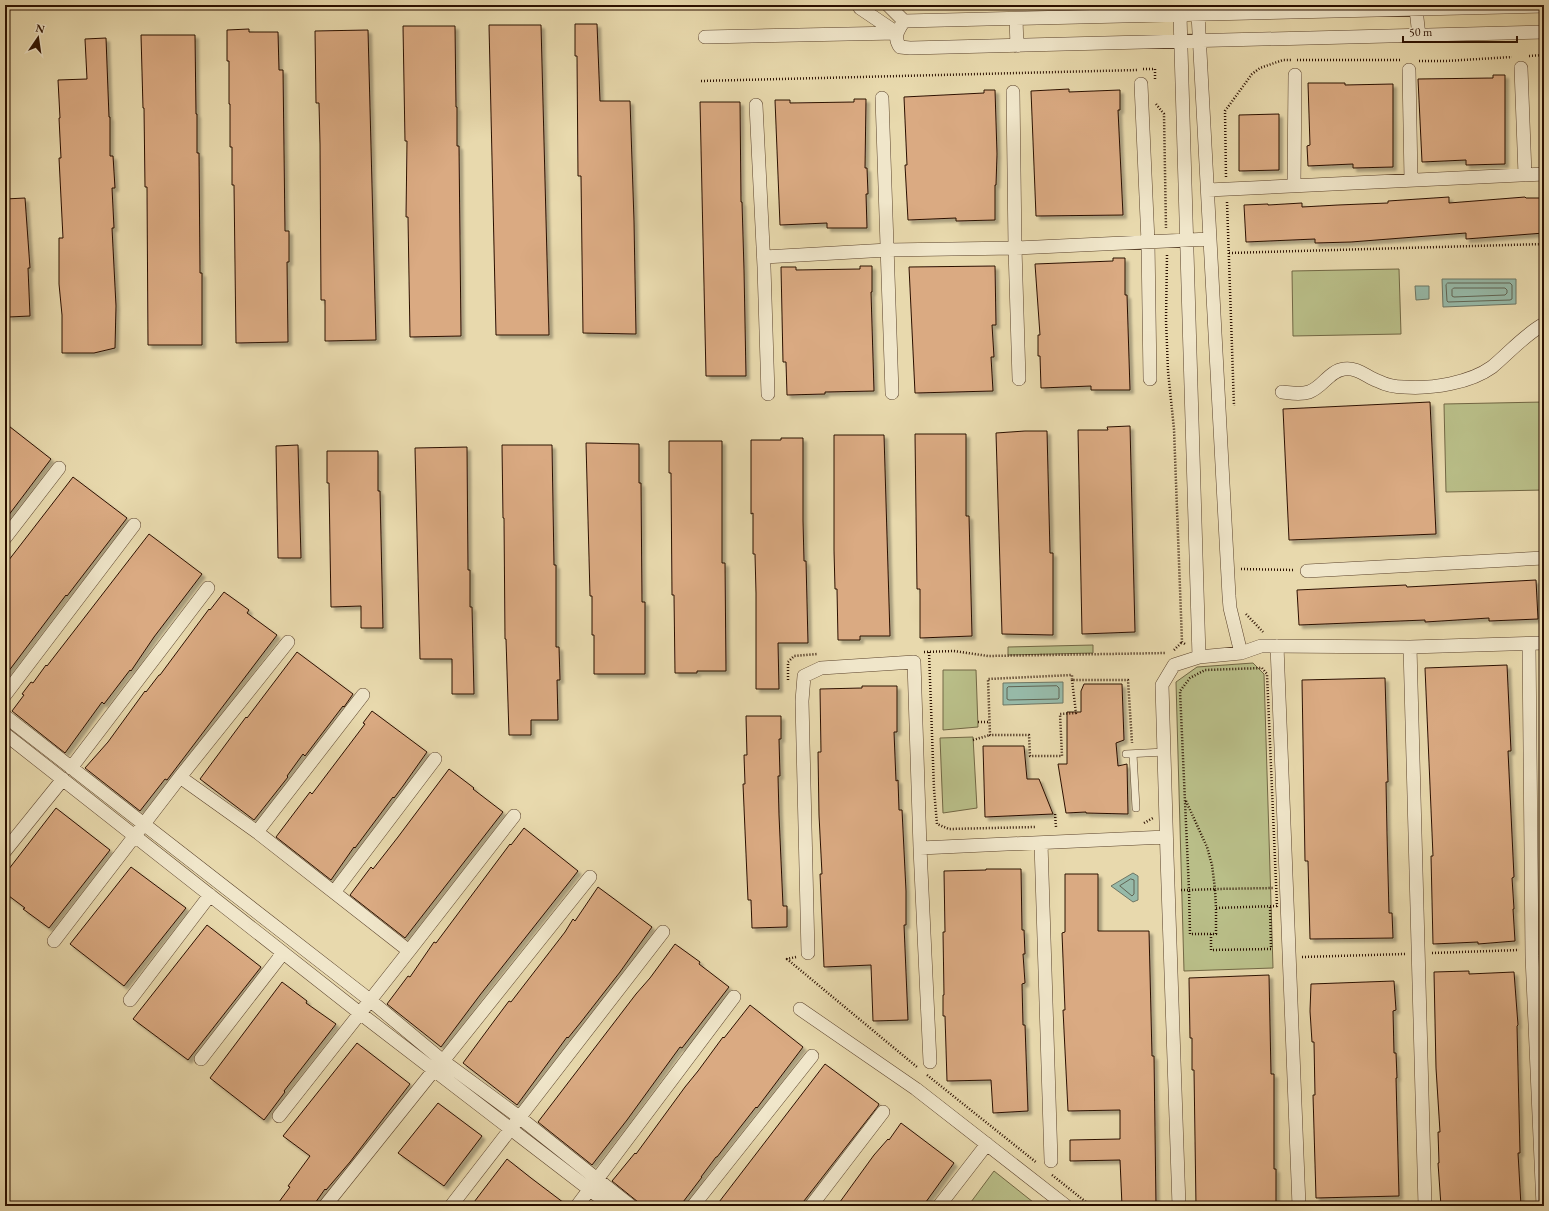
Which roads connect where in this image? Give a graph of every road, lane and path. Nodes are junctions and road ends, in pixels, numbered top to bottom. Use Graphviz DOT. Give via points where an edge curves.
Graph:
graph roads {
  1 [pos="860,5"];
  2 [pos="888,5"];
  3 [pos="1544,6"];
  4 [pos="1416,9"];
  5 [pos="1120,11"];
  6 [pos="1198,14"];
  7 [pos="1180,15"];
  8 [pos="1016,19"];
  9 [pos="904,21"];
  10 [pos="1544,32"];
  11 [pos="897,33"];
  12 [pos="1419,36"];
  13 [pos="705,37"];
  14 [pos="1182,42"];
  15 [pos="1200,42"];
  16 [pos="1016,46"];
  17 [pos="1544,55"];
  18 [pos="1514,57"];
  19 [pos="1521,62"];
  20 [pos="1409,64"];
  21 [pos="1295,75"];
  22 [pos="1141,84"];
  23 [pos="1013,92"];
  24 [pos="882,98"];
  25 [pos="756,105"];
  26 [pos="1544,174"];
  27 [pos="1525,175"];
  28 [pos="1411,180"];
  29 [pos="1294,185"];
  30 [pos="1227,189"];
  31 [pos="1208,190"];
  32 [pos="1210,239"];
  33 [pos="1188,240"];
  34 [pos="1148,242"];
  35 [pos="1544,244"];
  36 [pos="1015,248"];
  37 [pos="888,250"];
  38 [pos="1229,253"];
  39 [pos="764,256"];
  40 [pos="1544,324"];
  41 [pos="1019,379"];
  42 [pos="1150,379"];
  43 [pos="1282,392"];
  44 [pos="892,393"];
  45 [pos="768,394"];
  46 [pos="1235,413"];
  47 [pos="59,468"];
  48 [pos="134,526"];
  49 [pos="5,538"];
  50 [pos="1544,558"];
  51 [pos="1241,562"];
  52 [pos="1241,569"];
  53 [pos="1307,571"];
  54 [pos="1241,576"];
  55 [pos="208,588"];
  56 [pos="1243,612"];
  57 [pos="1266,635"];
  58 [pos="288,642"];
  59 [pos="1544,643"];
  60 [pos="1529,644"];
  61 [pos="1277,646"];
  62 [pos="1410,647"];
  63 [pos="1170,653"];
  64 [pos="1241,653"];
  65 [pos="1199,657"];
  66 [pos="1072,680"];
  67 [pos="5,695"];
  68 [pos="363,695"];
  69 [pos="5,716"];
  70 [pos="978,722"];
  71 [pos="990,722"];
  72 [pos="5,734"];
  73 [pos="990,735"];
  74 [pos="973,740"];
  75 [pos="1165,752"];
  76 [pos="1130,754"];
  77 [pos="435,759"];
  78 [pos="71,768"];
  79 [pos="180,777"];
  80 [pos="63,779"];
  81 [pos="1185,798"];
  82 [pos="1136,808"];
  83 [pos="1055,814"];
  84 [pos="514,816"];
  85 [pos="1155,817"];
  86 [pos="1141,824"];
  87 [pos="144,825"];
  88 [pos="1063,826"];
  89 [pos="1035,827"];
  90 [pos="1049,827"];
  91 [pos="1056,827"];
  92 [pos="257,832"];
  93 [pos="135,836"];
  94 [pos="1166,837"];
  95 [pos="1041,843"];
  96 [pos="920,848"];
  97 [pos="5,851"];
  98 [pos="590,877"];
  99 [pos="1276,888"];
  100 [pos="1215,889"];
  101 [pos="1189,890"];
  102 [pos="334,891"];
  103 [pos="210,896"];
  104 [pos="1270,906"];
  105 [pos="1216,908"];
  106 [pos="662,932"];
  107 [pos="1211,934"];
  108 [pos="54,941"];
  109 [pos="410,951"];
  110 [pos="283,953"];
  111 [pos="808,953"];
  112 [pos="734,997"];
  113 [pos="130,1000"];
  114 [pos="371,1000"];
  115 [pos="800,1009"];
  116 [pos="361,1014"];
  117 [pos="812,1056"];
  118 [pos="201,1059"];
  119 [pos="443,1061"];
  120 [pos="930,1062"];
  121 [pos="434,1070"];
  122 [pos="884,1112"];
  123 [pos="279,1116"];
  124 [pos="519,1117"];
  125 [pos="511,1129"];
  126 [pos="987,1144"];
  127 [pos="1051,1161"];
  128 [pos="594,1184"];
  129 [pos="325,1206"];
  130 [pos="451,1206"];
  131 [pos="577,1206"];
  132 [pos="611,1206"];
  133 [pos="631,1206"];
  134 [pos="693,1206"];
  135 [pos="811,1206"];
  136 [pos="939,1206"];
  137 [pos="1066,1206"];
  138 [pos="1179,1206"];
  139 [pos="1299,1206"];
  140 [pos="1425,1206"];
  141 [pos="1543,1206"];
  1 -- 11 [label="street" via="860,8"];
  2 -- 9 [label="street"];
  3 -- 4 [label="street"];
  4 -- 6 [label="street"];
  4 -- 12 [label="street"];
  5 -- 7 [label="street"];
  5 -- 8 [label="street"];
  6 -- 7 [label="street"];
  6 -- 15 [label="street"];
  7 -- 14 [label="street"];
  8 -- 9 [label="street"];
  8 -- 16 [label="street"];
  9 -- 11 [label="street"];
  10 -- 12 [label="street"];
  11 -- 13 [label="street"];
  11 -- 16 [label="street" via="896,42 905,48"];
  12 -- 15 [label="street"];
  14 -- 15 [label="street"];
  14 -- 16 [label="street"];
  14 -- 33 [label="street"];
  15 -- 31 [label="street"];
  17 -- 19 [label="path"];
  18 -- 20 [label="path"];
  19 -- 27 [label="street"];
  20 -- 28 [label="street"];
  20 -- 30 [label="path" via="1283,60 1260,68 1252,74 1225,111"];
  21 -- 29 [label="street"];
  22 -- 34 [label="street"];
  23 -- 36 [label="street"];
  24 -- 37 [label="street"];
  25 -- 39 [label="street"];
  26 -- 27 [label="street"];
  27 -- 28 [label="street"];
  28 -- 29 [label="street"];
  29 -- 30 [label="street"];
  30 -- 31 [label="street"];
  30 -- 38 [label="path"];
  31 -- 32 [label="street"];
  32 -- 33 [label="street"];
  32 -- 64 [label="street" via="1229,596"];
  33 -- 34 [label="street"];
  33 -- 65 [label="street"];
  34 -- 36 [label="street"];
  34 -- 42 [label="street"];
  35 -- 38 [label="path"];
  36 -- 37 [label="street"];
  36 -- 41 [label="street"];
  37 -- 39 [label="street"];
  37 -- 44 [label="street"];
  38 -- 46 [label="path"];
  39 -- 45 [label="street"];
  40 -- 43 [label="street" via="1520,341 1492,367 1477,376 1456,383 1390,386 1362,372 1344,369 1335,372 1310,392"];
  47 -- 49 [label="street"];
  48 -- 67 [label="street"];
  50 -- 53 [label="street"];
  51 -- 52 [label="path"];
  52 -- 53 [label="path"];
  52 -- 54 [label="path"];
  55 -- 78 [label="street"];
  56 -- 57 [label="path"];
  58 -- 79 [label="street"];
  59 -- 60 [label="street"];
  60 -- 62 [label="street"];
  60 -- 141 [label="street" via="1532,956"];
  61 -- 62 [label="street"];
  61 -- 64 [label="street" via="1261,646"];
  61 -- 139 [label="street"];
  62 -- 140 [label="street"];
  63 -- 89 [label="path" via="988,656 954,650 929,652 937,824 949,829"];
  64 -- 65 [label="street"];
  65 -- 75 [label="street" via="1174,665 1162,685"];
  66 -- 71 [label="path" via="1072,675 988,679"];
  66 -- 73 [label="path" via="1076,713 1060,714 1062,756 1030,756 1029,735"];
  66 -- 76 [label="path" via="1128,680"];
  68 -- 92 [label="street"];
  69 -- 78 [label="street"];
  70 -- 71 [label="path"];
  71 -- 73 [label="path"];
  72 -- 80 [label="street"];
  73 -- 74 [label="path"];
  75 -- 76 [label="lane"];
  75 -- 94 [label="street"];
  76 -- 82 [label="lane"];
  77 -- 102 [label="street"];
  78 -- 87 [label="street"];
  79 -- 87 [label="street"];
  79 -- 92 [label="street"];
  80 -- 93 [label="street"];
  80 -- 97 [label="street"];
  81 -- 99 [label="path" via="1180,691 1190,678 1205,670 1262,668 1267,674"];
  81 -- 100 [label="path" via="1207,847"];
  81 -- 101 [label="path"];
  83 -- 91 [label="path"];
  84 -- 109 [label="street"];
  85 -- 86 [label="path"];
  87 -- 93 [label="street"];
  87 -- 114 [label="street"];
  88 -- 91 [label="path"];
  90 -- 91 [label="path"];
  92 -- 102 [label="street"];
  93 -- 103 [label="street"];
  93 -- 108 [label="street"];
  94 -- 95 [label="street"];
  94 -- 138 [label="street"];
  95 -- 96 [label="street"];
  95 -- 127 [label="street"];
  96 -- 111 [label="street" via="914,662 821,668 804,676 802,701"];
  96 -- 120 [label="street"];
  98 -- 119 [label="street"];
  99 -- 100 [label="path"];
  99 -- 104 [label="path" via="1277,906"];
  100 -- 101 [label="path"];
  100 -- 105 [label="path"];
  101 -- 107 [label="path" via="1190,934"];
  102 -- 109 [label="street"];
  103 -- 110 [label="street"];
  103 -- 113 [label="street"];
  104 -- 105 [label="path"];
  104 -- 107 [label="path" via="1271,950 1211,950"];
  105 -- 107 [label="path" via="1216,934"];
  106 -- 124 [label="street"];
  109 -- 114 [label="street"];
  110 -- 116 [label="street"];
  110 -- 118 [label="street"];
  112 -- 128 [label="street"];
  114 -- 116 [label="street"];
  114 -- 119 [label="street"];
  115 -- 126 [label="street" via="916,1089"];
  116 -- 121 [label="street"];
  116 -- 123 [label="street"];
  117 -- 134 [label="street"];
  119 -- 124 [label="street"];
  121 -- 125 [label="street"];
  121 -- 129 [label="street"];
  122 -- 135 [label="street"];
  124 -- 125 [label="street"];
  124 -- 128 [label="street"];
  125 -- 128 [label="street"];
  125 -- 130 [label="street"];
  126 -- 136 [label="street"];
  126 -- 137 [label="street"];
  128 -- 131 [label="street"];
  128 -- 132 [label="street"];
  128 -- 133 [label="street"];
}
